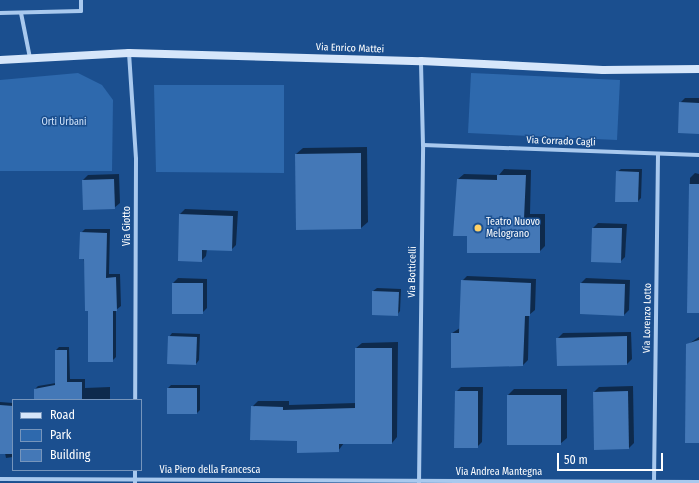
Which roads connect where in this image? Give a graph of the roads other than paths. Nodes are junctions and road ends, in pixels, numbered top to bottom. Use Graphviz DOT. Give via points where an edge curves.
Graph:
graph roads {
  1 [pos="81,0"];
  2 [pos="0,13"];
  3 [pos="21,13"];
  4 [pos="129,53"];
  5 [pos="30,58"];
  6 [pos="0,60"];
  7 [pos="421,61"];
  8 [pos="699,69"];
  9 [pos="423,145"];
  10 [pos="658,154"];
  11 [pos="699,155"];
  12 [pos="135,399"];
  13 [pos="0,479"];
  14 [pos="135,481"];
  15 [pos="419,482"];
  16 [pos="654,482"];
  17 [pos="699,482"];
  1 -- 3 [label="street" via="81,11"];
  2 -- 3 [label="street"];
  3 -- 5 [label="street"];
  4 -- 5 [label="street, Via Enrico Mattei"];
  4 -- 7 [label="street, Via Enrico Mattei"];
  4 -- 12 [label="street, Via Giotto" via="136,159"];
  5 -- 6 [label="street, Via Enrico Mattei"];
  7 -- 8 [label="street, Via Enrico Mattei" via="603,70"];
  7 -- 9 [label="street, Via Botticelli"];
  9 -- 10 [label="street, Via Corrado Cagli"];
  9 -- 15 [label="street, Via Botticelli"];
  10 -- 11 [label="street, Via Corrado Cagli"];
  10 -- 16 [label="street, Via Lorenzo Lotto"];
  13 -- 14 [label="street, Via Piero della Francesca"];
  14 -- 15 [label="street, Via Piero della Francesca"];
  15 -- 16 [label="street, Via Andrea Mantegna"];
  16 -- 17 [label="street, Via Andrea Mantegna"];
}
